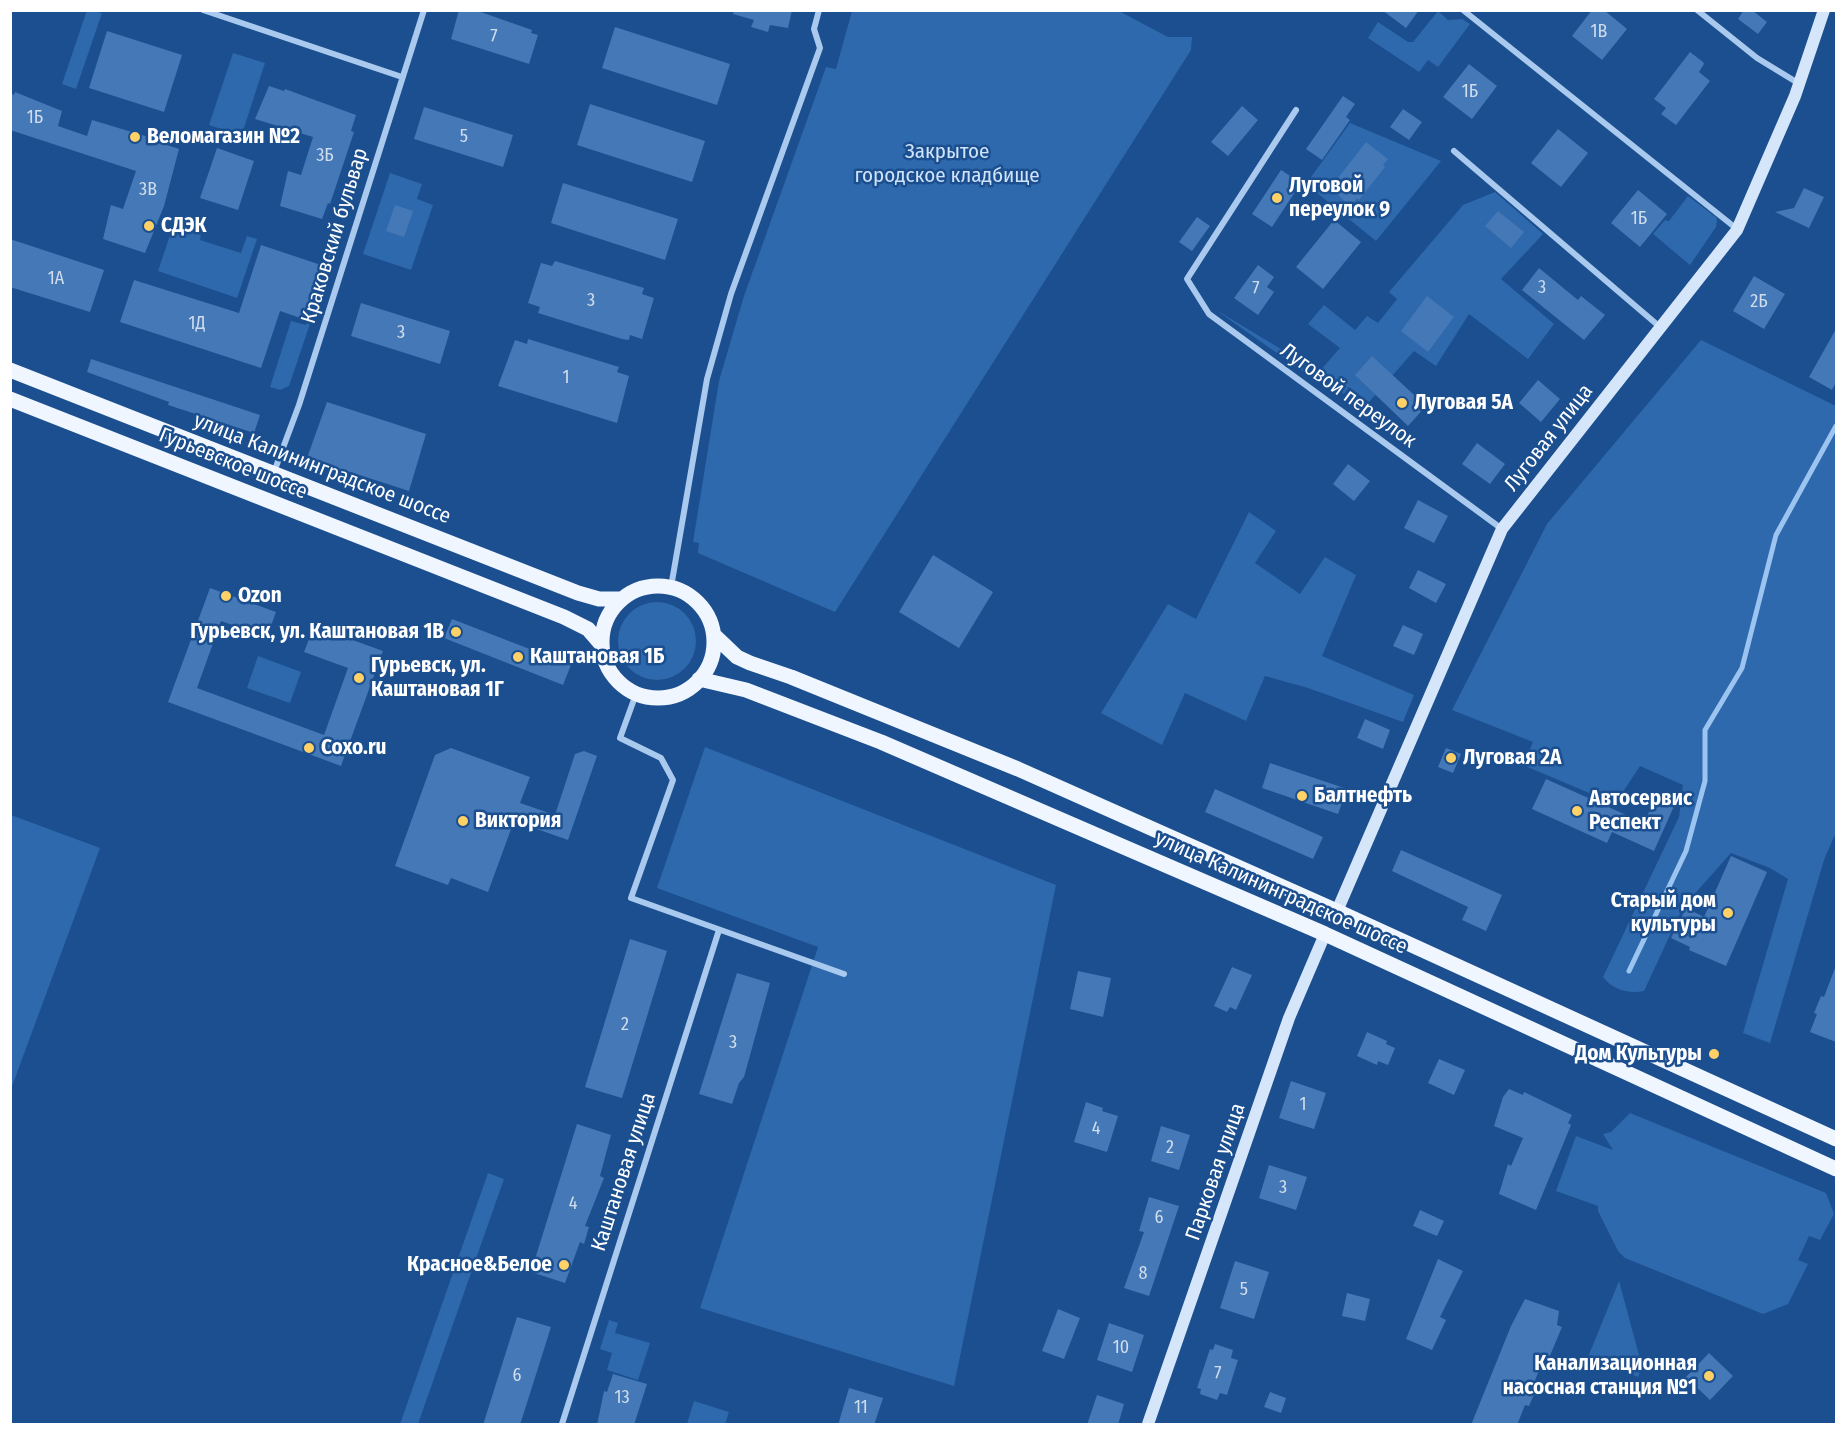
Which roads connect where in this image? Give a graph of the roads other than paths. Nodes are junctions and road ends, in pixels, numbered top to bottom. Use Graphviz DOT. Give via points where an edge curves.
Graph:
graph roads {
  1 [pos="203,10"];
  2 [pos="424,10"];
  3 [pos="819,10"];
  4 [pos="1463,10"];
  5 [pos="1697,10"];
  6 [pos="1824,10"];
  7 [pos="402,77"];
  8 [pos="1798,83"];
  9 [pos="1296,110"];
  10 [pos="1455,152"];
  11 [pos="1737,230"];
  12 [pos="1660,327"];
  13 [pos="10,370"];
  14 [pos="10,399"];
  15 [pos="274,474"];
  16 [pos="1502,529"];
  17 [pos="670,587"];
  18 [pos="620,599"];
  19 [pos="715,636"];
  20 [pos="601,644"];
  21 [pos="699,679"];
  22 [pos="636,694"];
  23 [pos="1337,911"];
  24 [pos="720,930"];
  25 [pos="1325,934"];
  26 [pos="844,975"];
  27 [pos="1836,1139"];
  28 [pos="1836,1169"];
  29 [pos="561,1425"];
  30 [pos="1148,1425"];
  1 -- 7 [label="street"];
  2 -- 7 [label="street, Краковский бульвар"];
  3 -- 17 [label="street" via="814,29 819,48 731,294 707,379"];
  4 -- 11 [label="street"];
  5 -- 8 [label="street" via="1757,58"];
  6 -- 8 [label="street, Луговая улица"];
  7 -- 15 [label="street, Краковский бульвар"];
  8 -- 11 [label="street, Луговая улица"];
  9 -- 16 [label="street, Луговой переулок" via="1187,279 1209,314"];
  10 -- 12 [label="street"];
  11 -- 12 [label="street, Луговая улица"];
  12 -- 16 [label="street, Луговая улица"];
  13 -- 15 [label="main road, улица Калининградское шоссе"];
  14 -- 20 [label="main road, Гурьевское шоссе" via="564,617 588,629"];
  15 -- 18 [label="main road, улица Калининградское шоссе" via="578,593"];
  16 -- 23 [label="street, Луговая улица"];
  17 -- 18 [label="main road" via="642,587"];
  17 -- 19 [label="main road" via="706,610"];
  18 -- 20 [label="main road" via="604,623"];
  19 -- 21 [label="main road" via="713,658"];
  19 -- 23 [label="main road, улица Калининградское шоссе" via="737,657 750,663 1018,769"];
  20 -- 22 [label="main road" via="606,664 620,684"];
  21 -- 22 [label="main road" via="676,695 659,698"];
  21 -- 25 [label="main road, улица Калининградское шоссе" via="746,690 842,726"];
  22 -- 24 [label="street" via="620,738 661,758 673,780 631,898"];
  23 -- 27 [label="main road, улица Калининградское шоссе"];
  24 -- 26 [label="street"];
  24 -- 29 [label="street, Каштановая улица"];
  25 -- 28 [label="main road, улица Калининградское шоссе"];
  25 -- 30 [label="street, Парковая улица" via="1289,1018"];
}
